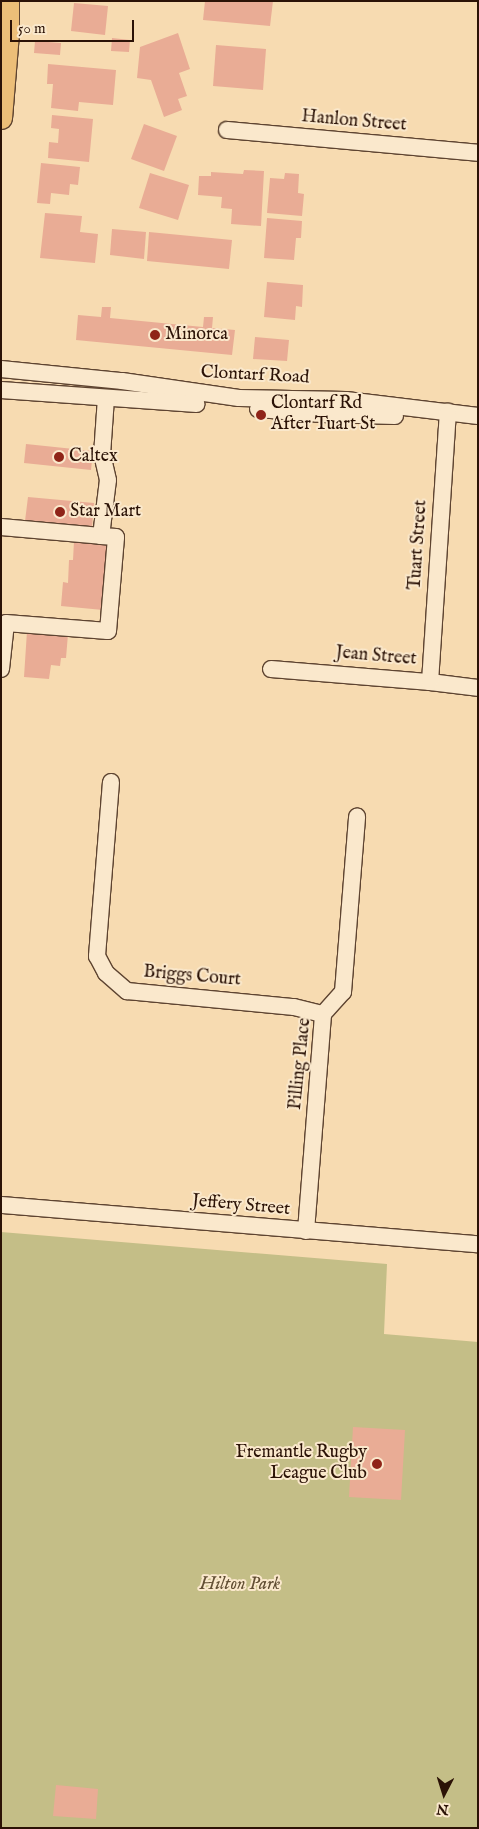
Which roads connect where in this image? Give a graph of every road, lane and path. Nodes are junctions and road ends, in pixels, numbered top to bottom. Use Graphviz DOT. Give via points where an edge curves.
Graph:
graph roads {
  1 [pos="8,1"];
  2 [pos="14,1"];
  3 [pos="8,33"];
  4 [pos="1,118"];
  5 [pos="227,130"];
  6 [pos="478,154"];
  7 [pos="1,369"];
  8 [pos="1,390"];
  9 [pos="106,398"];
  10 [pos="478,416"];
  11 [pos="448,417"];
  12 [pos="478,425"];
  13 [pos="1,527"];
  14 [pos="101,536"];
  15 [pos="2,645"];
  16 [pos="2,668"];
  17 [pos="271,669"];
  18 [pos="430,682"];
  19 [pos="478,688"];
  20 [pos="112,782"];
  21 [pos="357,817"];
  22 [pos="323,1014"];
  23 [pos="1,1205"];
  24 [pos="306,1231"];
  25 [pos="478,1244"];
  1 -- 3 [label="main road"];
  2 -- 3 [label="main road"];
  3 -- 4 [label="main road"];
  5 -- 6 [label="street, Hanlon Street"];
  7 -- 11 [label="street, Clontarf Road" via="122,381 239,398 330,399"];
  8 -- 9 [label="street, Clontarf Road"];
  9 -- 11 [label="street, Clontarf Road" via="298,413"];
  9 -- 14 [label="street" via="102,455 108,480"];
  10 -- 11 [label="street, Clontarf Road"];
  11 -- 12 [label="street, Clontarf Road"];
  11 -- 18 [label="street, Tuart Street"];
  13 -- 14 [label="street"];
  14 -- 15 [label="street" via="116,537 108,631 6,623"];
  15 -- 16 [label="street"];
  17 -- 18 [label="street, Jean Street"];
  18 -- 19 [label="street, Jean Street"];
  20 -- 22 [label="street, Briggs Court" via="97,956 106,973 127,991 294,1007"];
  21 -- 22 [label="street, Pilling Place" via="343,992"];
  22 -- 24 [label="street, Pilling Place"];
  23 -- 24 [label="street, Jeffery Street"];
  24 -- 25 [label="street, Jeffery Street"];
}
